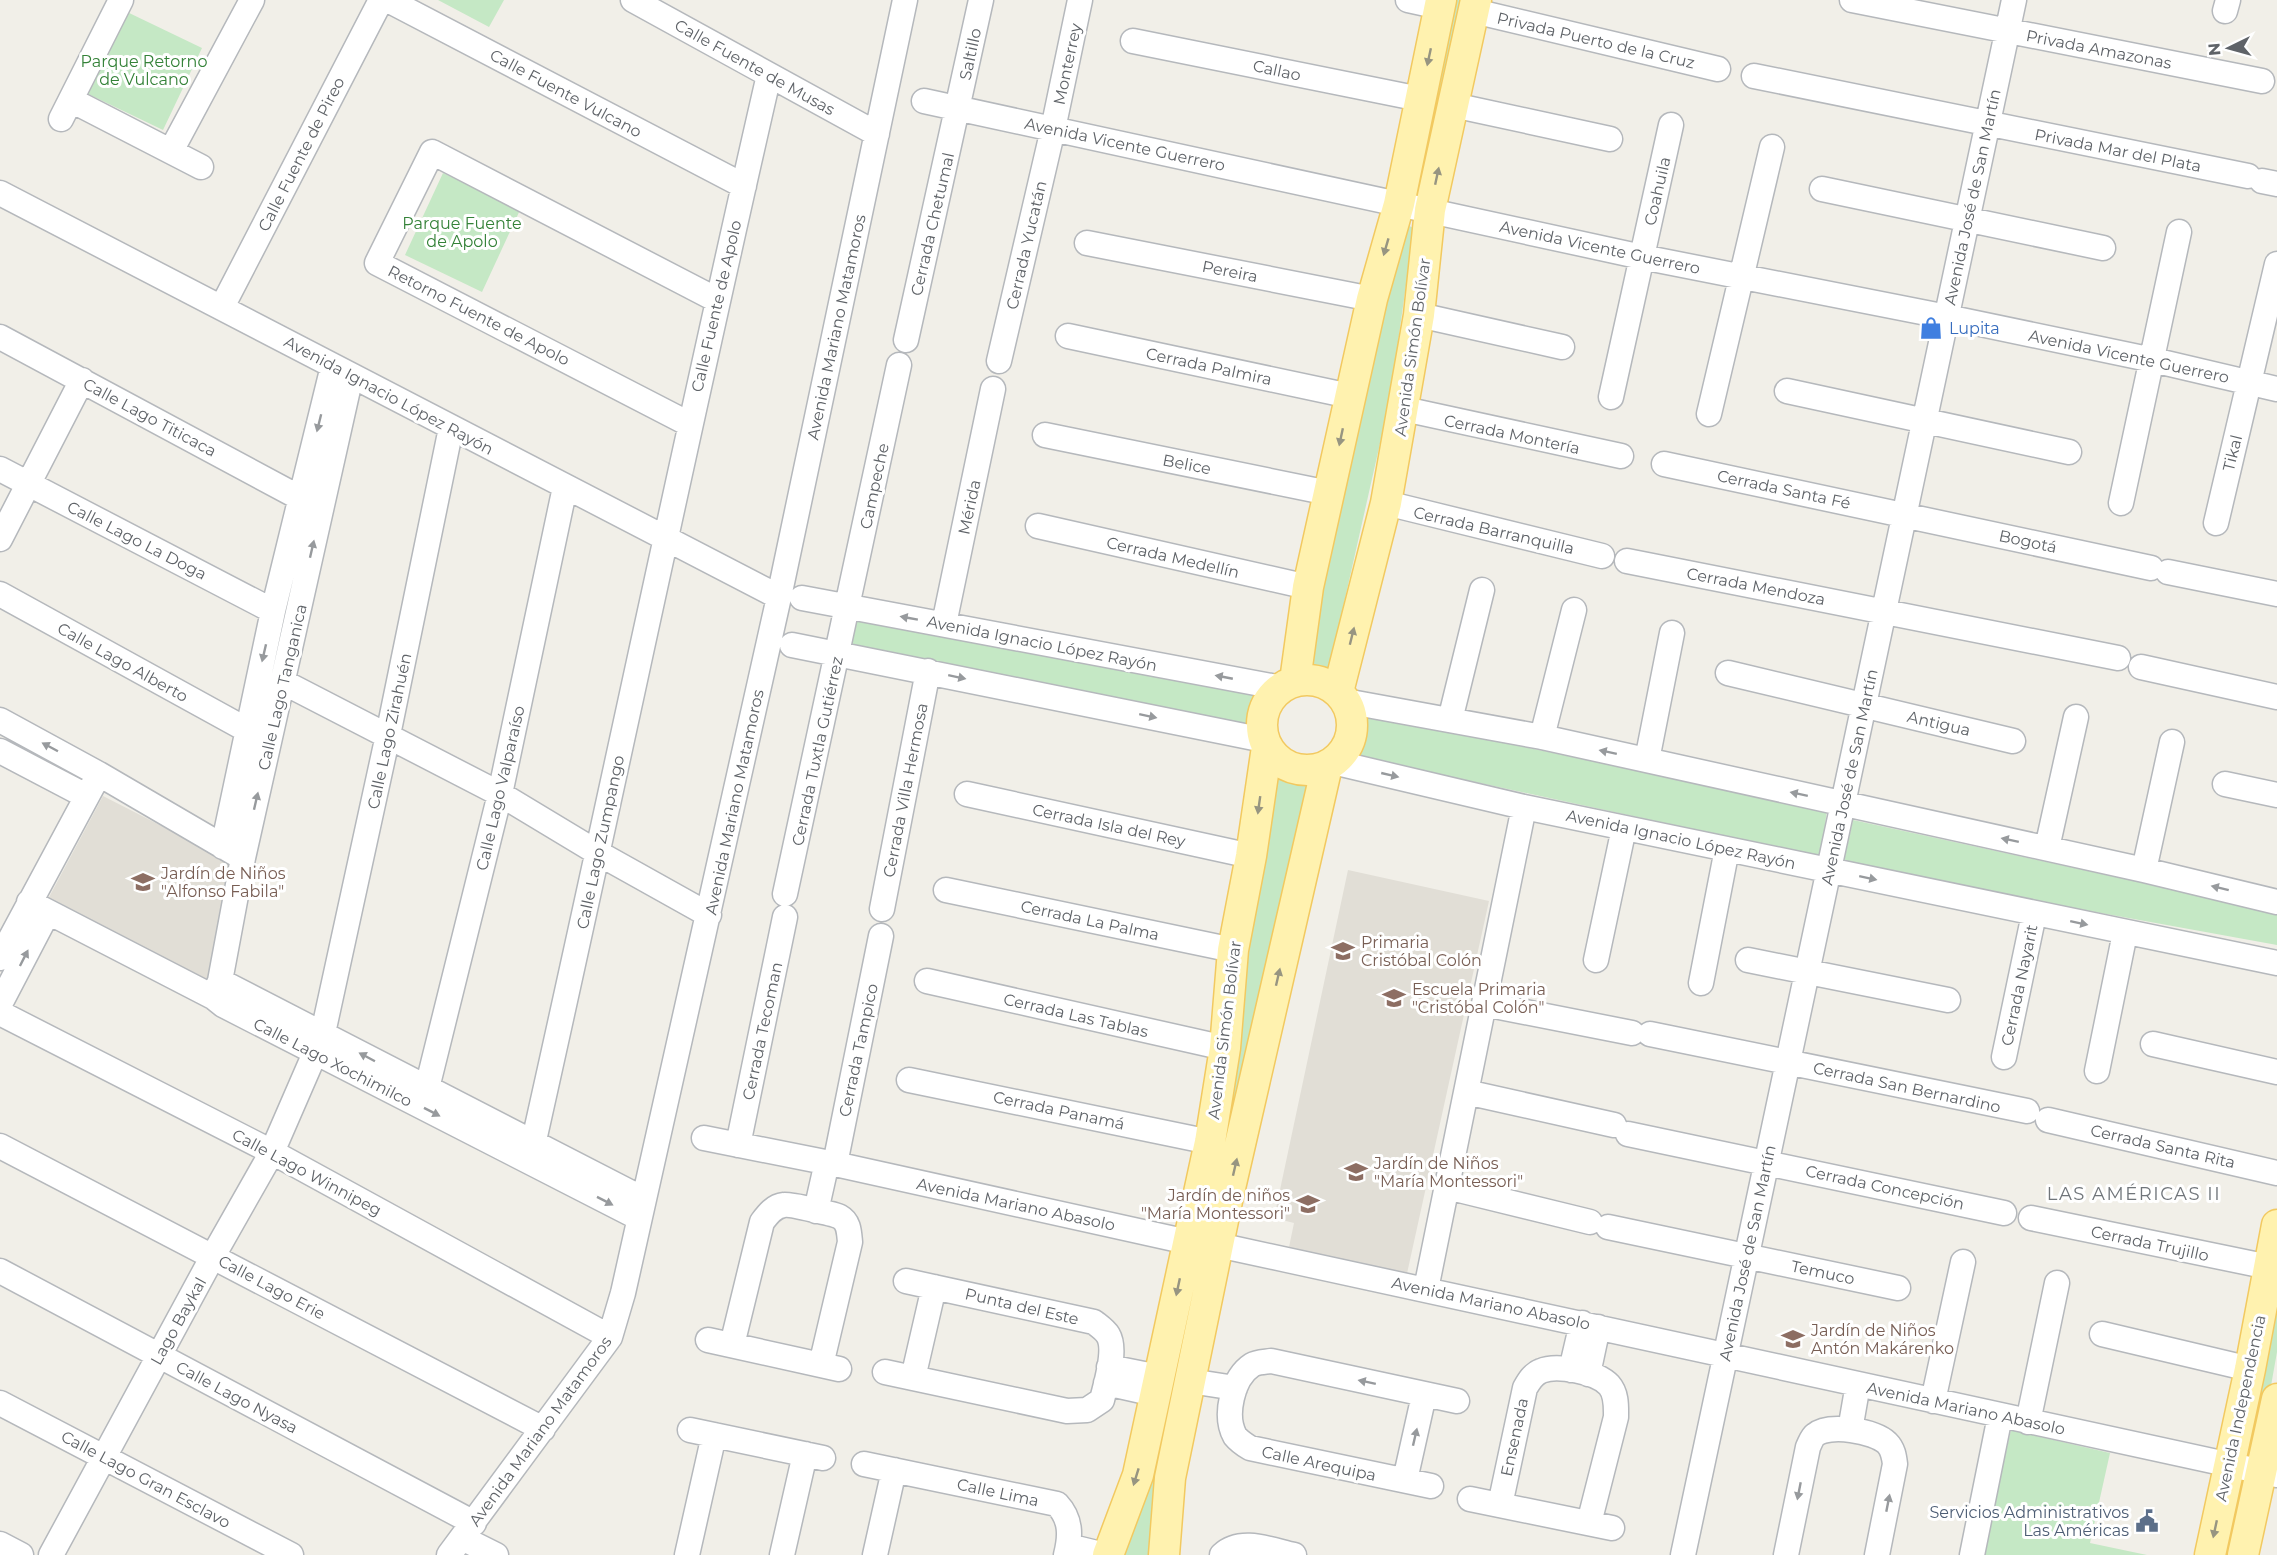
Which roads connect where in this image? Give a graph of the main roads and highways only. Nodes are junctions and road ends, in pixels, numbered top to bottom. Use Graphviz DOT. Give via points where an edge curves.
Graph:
graph roads {
  1 [pos="1440,4"];
  2 [pos="1475,6"];
  3 [pos="1288,684"];
  4 [pos="1341,697"];
  5 [pos="1266,744"];
  6 [pos="1330,764"];
  7 [pos="2277,1225"];
  8 [pos="2277,1399"];
  9 [pos="2269,1474"];
  10 [pos="1106,1555"];
  11 [pos="1164,1555"];
  12 [pos="2210,1555"];
  13 [pos="2243,1555"];
  1 -- 3 [label="main road, one-way" via="1399,204 1372,298"];
  4 -- 2 [label="main road, Avenida Simón Bolívar, one-way" via="1386,503 1419,315 1430,210"];
  3 -- 4 [label="main road" via="1310,680 1325,684"];
  3 -- 5 [label="main road" via="1273,695 1262,716"];
  4 -- 6 [label="main road" via="1350,713 1350,734 1342,753"];
  5 -- 6 [label="main road" via="1287,766 1313,770"];
  5 -- 10 [label="main road, Avenida Simón Bolívar, one-way" via="1233,950 1225,1048 1209,1142 1138,1475"];
  11 -- 6 [label="main road, Avenida Simón Bolívar, one-way" via="1170,1478 1218,1245"];
  7 -- 12 [label="main road, Avenida Independencia, one-way"];
  8 -- 9 [label="main road, Avenida Independencia"];
  9 -- 13 [label="main road, Avenida Independencia"];
}
